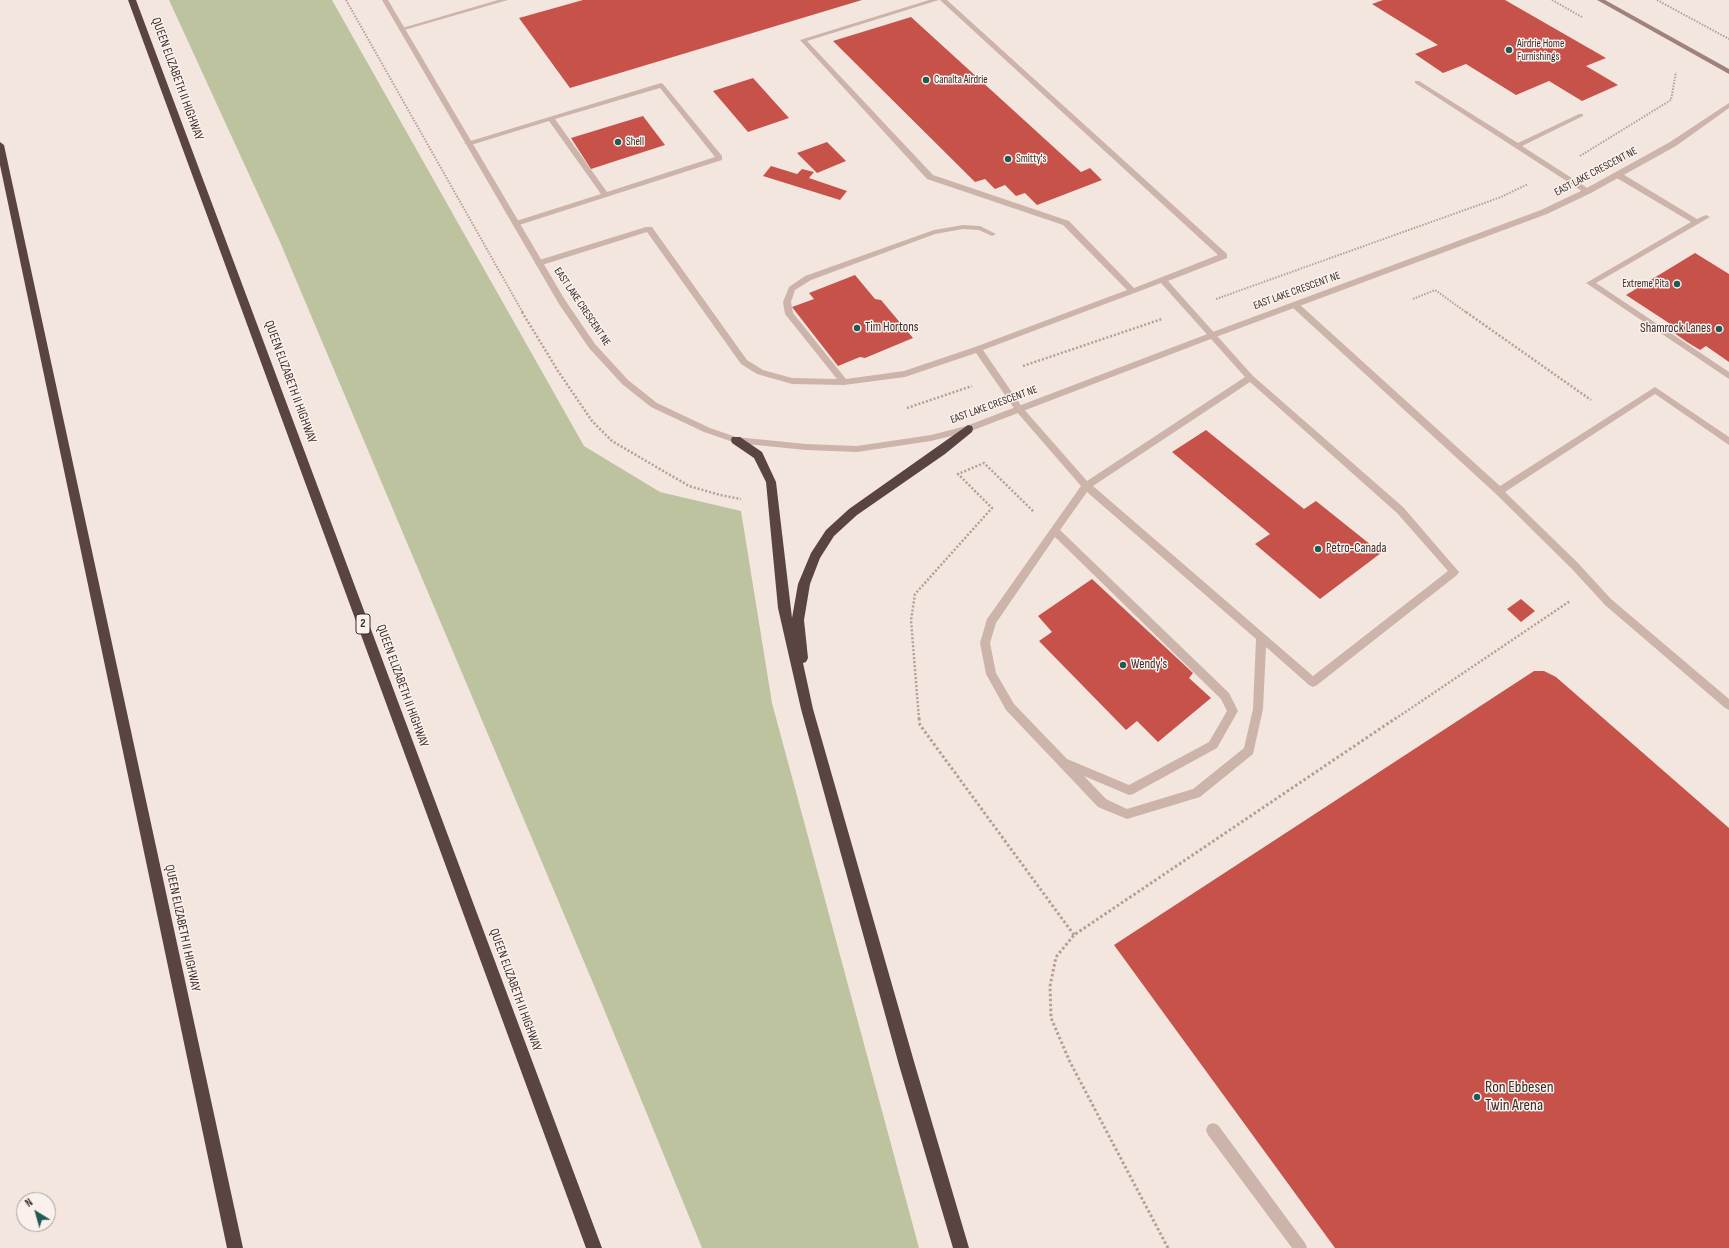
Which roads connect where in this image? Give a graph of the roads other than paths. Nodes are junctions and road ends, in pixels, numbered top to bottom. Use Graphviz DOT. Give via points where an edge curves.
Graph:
graph roads {
  1 [pos="132,0"];
  2 [pos="385,0"];
  3 [pos="505,0"];
  4 [pos="936,0"];
  5 [pos="943,0"];
  6 [pos="1600,0"];
  7 [pos="402,29"];
  8 [pos="1729,72"];
  9 [pos="1417,82"];
  10 [pos="1729,105"];
  11 [pos="1581,116"];
  12 [pos="551,118"];
  13 [pos="468,143"];
  14 [pos="0,145"];
  15 [pos="1517,146"];
  16 [pos="1618,175"];
  17 [pos="1588,191"];
  18 [pos="605,195"];
  19 [pos="1706,217"];
  20 [pos="1697,222"];
  21 [pos="516,224"];
  22 [pos="992,234"];
  23 [pos="539,263"];
  24 [pos="1163,280"];
  25 [pos="1133,291"];
  26 [pos="1295,305"];
  27 [pos="1213,334"];
  28 [pos="978,349"];
  29 [pos="1729,376"];
  30 [pos="1250,378"];
  31 [pos="844,382"];
  32 [pos="1019,409"];
  33 [pos="968,429"];
  34 [pos="736,440"];
  35 [pos="1729,442"];
  36 [pos="1086,486"];
  37 [pos="1499,491"];
  38 [pos="1054,531"];
  39 [pos="1261,637"];
  40 [pos="1729,705"];
  41 [pos="807,709"];
  42 [pos="1063,763"];
  43 [pos="1213,1130"];
  44 [pos="235,1248"];
  45 [pos="594,1248"];
  46 [pos="962,1248"];
  47 [pos="1300,1248"];
  1 -- 45 [label="highway, QUEEN ELIZABETH II HIGHWAY / 2"];
  2 -- 7 [label="street, EAST LAKE CRESCENT NE"];
  3 -- 7 [label="street"];
  4 -- 25 [label="street" via="803,40 930,177 1066,222"];
  5 -- 24 [label="street" via="1224,256"];
  6 -- 8 [label="main road"];
  7 -- 13 [label="street, EAST LAKE CRESCENT NE"];
  9 -- 15 [label="street"];
  10 -- 16 [label="street, EAST LAKE CRESCENT NE" via="1673,144"];
  11 -- 15 [label="street"];
  12 -- 13 [label="street"];
  12 -- 18 [label="street"];
  12 -- 18 [label="street" via="662,85 719,158"];
  13 -- 21 [label="street, EAST LAKE CRESCENT NE"];
  14 -- 44 [label="highway, QUEEN ELIZABETH II HIGHWAY"];
  15 -- 17 [label="street"];
  16 -- 17 [label="street, EAST LAKE CRESCENT NE"];
  16 -- 20 [label="street"];
  17 -- 26 [label="street, EAST LAKE CRESCENT NE" via="1522,221"];
  18 -- 21 [label="street"];
  19 -- 20 [label="street"];
  20 -- 29 [label="street" via="1590,283"];
  21 -- 23 [label="street, EAST LAKE CRESCENT NE"];
  22 -- 31 [label="street" via="980,228 963,227 934,232 808,278 792,289 787,302 789,314"];
  23 -- 31 [label="street" via="649,228 744,362 760,372 792,381"];
  23 -- 34 [label="street, EAST LAKE CRESCENT NE" via="592,346 625,382 654,405 682,420"];
  24 -- 25 [label="street"];
  24 -- 27 [label="street"];
  25 -- 28 [label="street"];
  26 -- 27 [label="street, EAST LAKE CRESCENT NE"];
  26 -- 37 [label="street"];
  27 -- 30 [label="street"];
  27 -- 32 [label="street, EAST LAKE CRESCENT NE"];
  28 -- 31 [label="street" via="905,374"];
  28 -- 32 [label="street"];
  30 -- 36 [label="street"];
  30 -- 39 [label="street" via="1400,510 1454,572 1313,682"];
  32 -- 33 [label="street, EAST LAKE CRESCENT NE"];
  32 -- 36 [label="street"];
  33 -- 34 [label="street, EAST LAKE CRESCENT NE" via="931,438 857,449"];
  33 -- 41 [label="highway" via="941,451 853,512 834,529 815,556 804,584 798,620"];
  34 -- 41 [label="highway" via="758,455 771,482 784,608"];
  35 -- 37 [label="street" via="1655,390"];
  36 -- 38 [label="street"];
  36 -- 39 [label="street"];
  37 -- 40 [label="street" via="1608,602"];
  38 -- 42 [label="street" via="991,622 985,643 990,674 1010,707"];
  38 -- 42 [label="street" via="1225,696 1233,711 1214,745 1129,790"];
  39 -- 42 [label="street" via="1258,709 1249,751 1196,793 1127,814 1102,803"];
  41 -- 46 [label="highway" via="907,1065"];
  43 -- 47 [label="street"];
}
